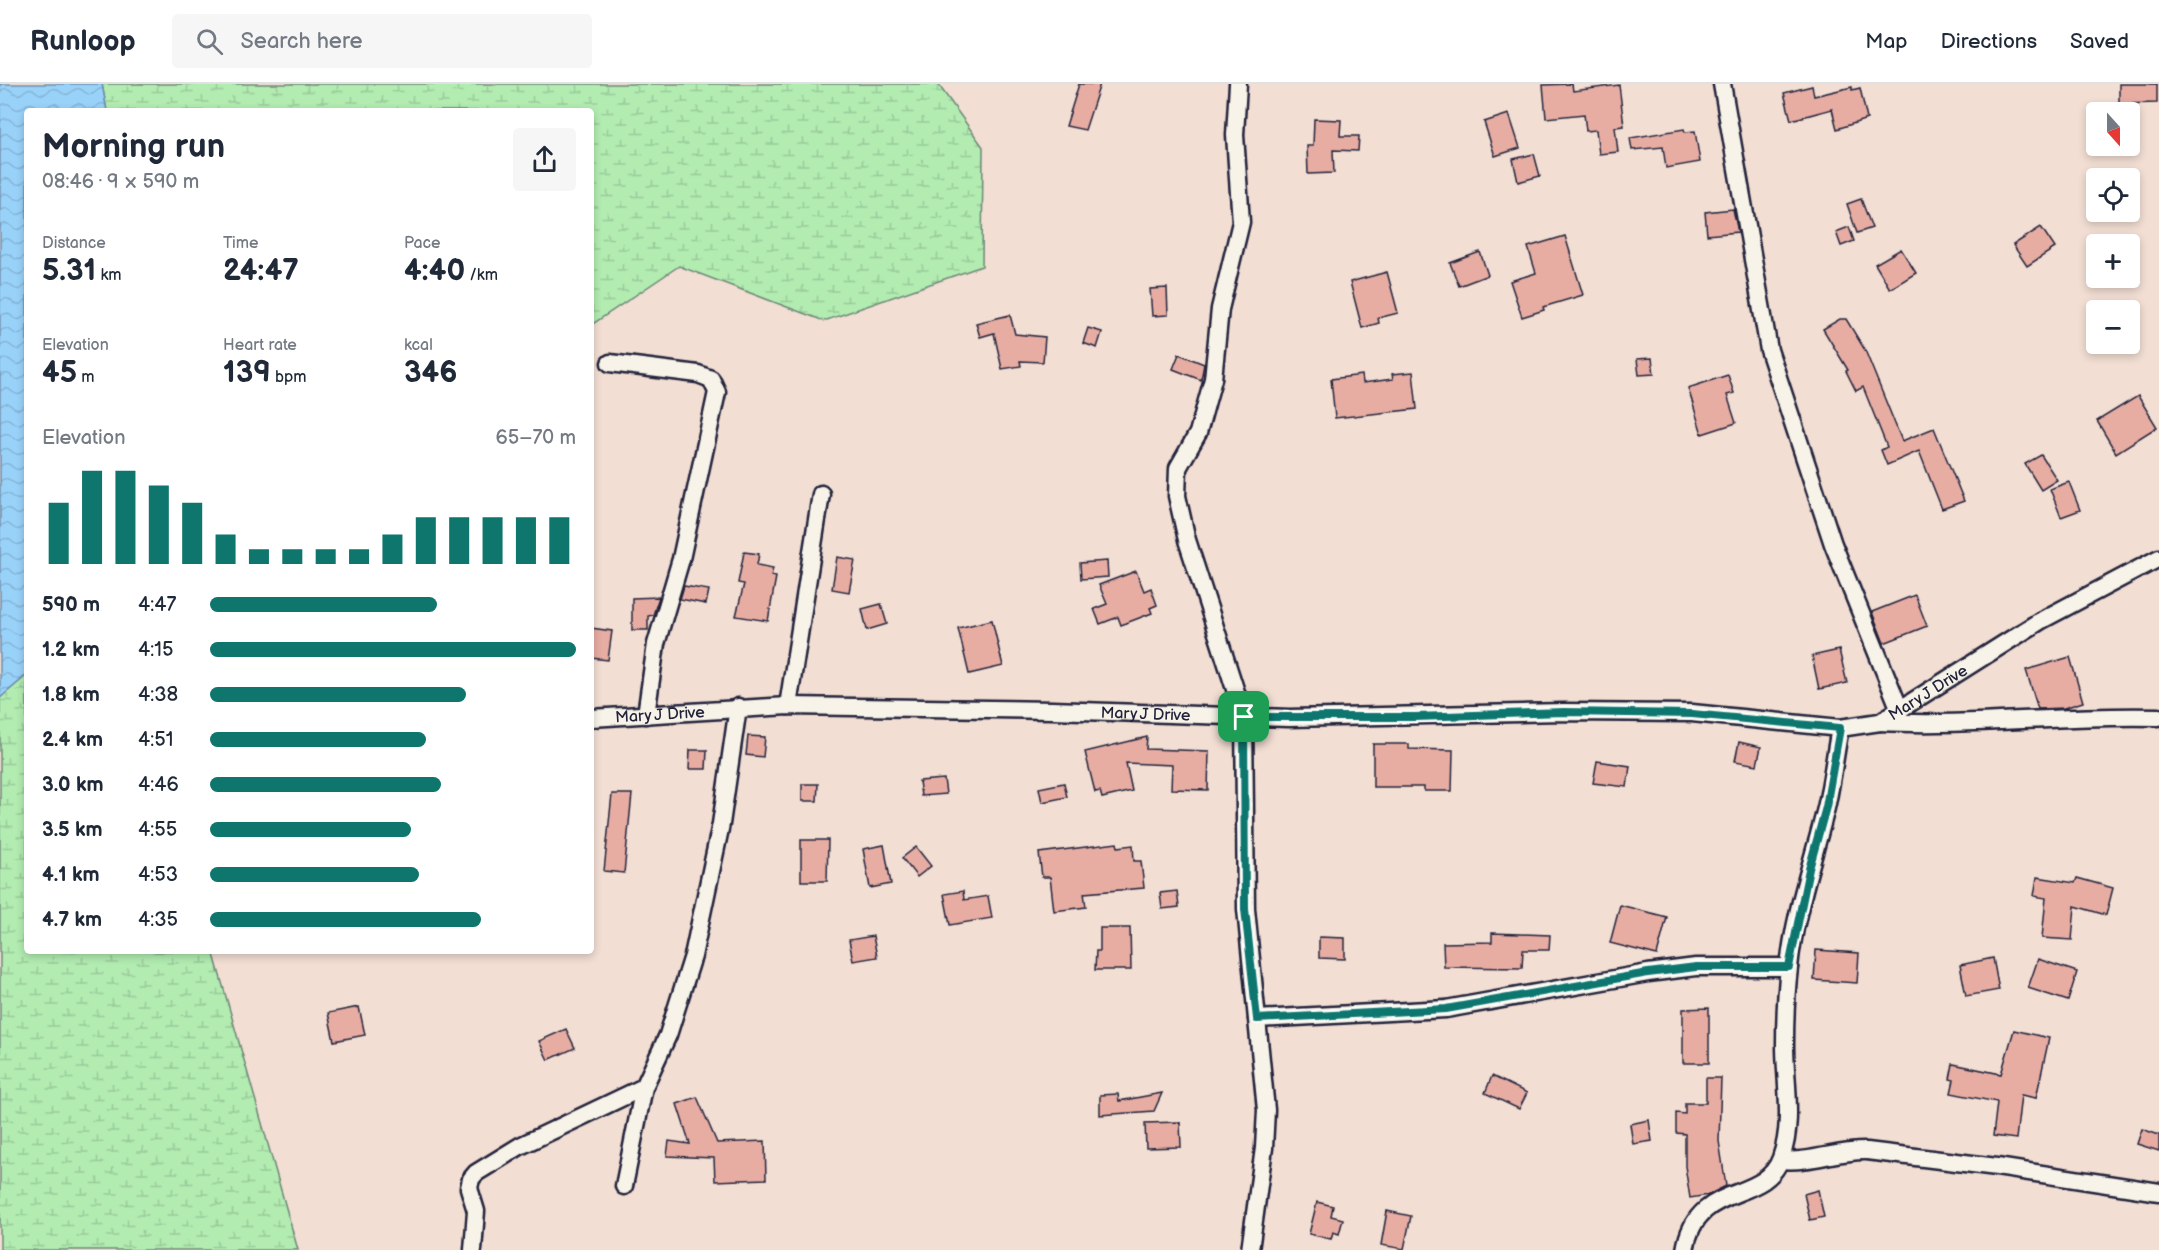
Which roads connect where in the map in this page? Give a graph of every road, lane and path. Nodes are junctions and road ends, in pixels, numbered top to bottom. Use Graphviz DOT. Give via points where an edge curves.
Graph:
graph roads {
  1 [pos="1238,84"];
  2 [pos="1722,84"];
  3 [pos="610,363"];
  4 [pos="821,495"];
  5 [pos="2159,558"];
  6 [pos="788,706"];
  7 [pos="738,707"];
  8 [pos="1900,710"];
  9 [pos="646,715"];
  10 [pos="1244,717"];
  11 [pos="2159,717"];
  12 [pos="594,718"];
  13 [pos="1880,722"];
  14 [pos="1840,728"];
  15 [pos="1789,967"];
  16 [pos="1257,1019"];
  17 [pos="644,1087"];
  18 [pos="1780,1161"];
  19 [pos="624,1186"];
  20 [pos="2159,1192"];
  21 [pos="473,1250"];
  22 [pos="1250,1250"];
  23 [pos="1685,1250"];
  1 -- 10 [label="street" via="1235,135 1241,222 1220,309 1213,379 1198,433 1178,468 1177,496 1187,540"];
  2 -- 8 [label="street" via="1769,350 1833,544"];
  3 -- 9 [label="street" via="698,374 711,380 717,392 681,559 656,644"];
  4 -- 6 [label="street"];
  5 -- 8 [label="street, Mary J Drive" via="2040,621"];
  6 -- 7 [label="street, Mary J Drive"];
  6 -- 10 [label="street, Mary J Drive"];
  7 -- 9 [label="street, Mary J Drive"];
  7 -- 17 [label="street" via="721,824 693,956 668,1035"];
  8 -- 13 [label="street, Mary J Drive"];
  9 -- 12 [label="street, Mary J Drive"];
  10 -- 14 [label="street, Mary J Drive" via="1681,713"];
  10 -- 16 [label="street" via="1245,909"];
  11 -- 13 [label="street"];
  13 -- 14 [label="street, Mary J Drive"];
  14 -- 15 [label="street"];
  15 -- 16 [label="street" via="1696,967 1446,1009"];
  15 -- 18 [label="street" via="1785,1046 1788,1115"];
  16 -- 22 [label="street" via="1266,1110"];
  17 -- 19 [label="street"];
  17 -- 21 [label="street" via="520,1146 476,1173 469,1188 476,1211"];
  18 -- 20 [label="street" via="1805,1162 1867,1151"];
  18 -- 23 [label="street" via="1770,1176 1706,1206 1693,1223"];
}
